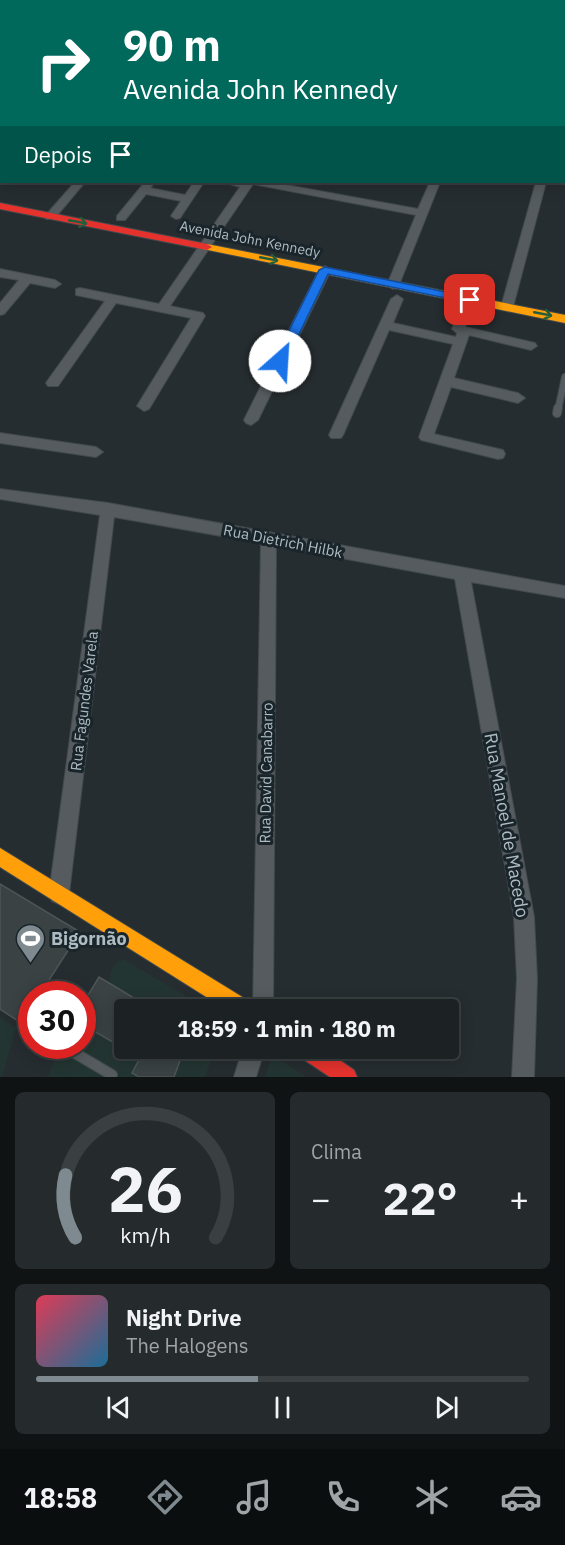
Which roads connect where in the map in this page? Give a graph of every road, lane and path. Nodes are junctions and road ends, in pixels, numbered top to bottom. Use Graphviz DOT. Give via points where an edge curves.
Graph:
graph roads {
  1 [pos="79,183"];
  2 [pos="198,183"];
  3 [pos="250,183"];
  4 [pos="435,183"];
  5 [pos="541,183"];
  6 [pos="146,186"];
  7 [pos="0,194"];
  8 [pos="188,199"];
  9 [pos="0,206"];
  10 [pos="54,211"];
  11 [pos="421,213"];
  12 [pos="176,216"];
  13 [pos="121,218"];
  14 [pos="209,242"];
  15 [pos="325,270"];
  16 [pos="0,273"];
  17 [pos="27,279"];
  18 [pos="395,279"];
  19 [pos="55,284"];
  20 [pos="80,292"];
  21 [pos="114,298"];
  22 [pos="397,299"];
  23 [pos="470,300"];
  24 [pos="509,302"];
  25 [pos="565,307"];
  26 [pos="163,308"];
  27 [pos="0,311"];
  28 [pos="565,319"];
  29 [pos="386,325"];
  30 [pos="462,336"];
  31 [pos="531,346"];
  32 [pos="565,377"];
  33 [pos="446,381"];
  34 [pos="53,383"];
  35 [pos="518,398"];
  36 [pos="144,406"];
  37 [pos="557,413"];
  38 [pos="251,420"];
  39 [pos="336,435"];
  40 [pos="0,438"];
  41 [pos="96,452"];
  42 [pos="498,454"];
  43 [pos="0,494"];
  44 [pos="108,509"];
  45 [pos="269,537"];
  46 [pos="462,575"];
  47 [pos="565,592"];
  48 [pos="0,857"];
  49 [pos="59,894"];
  50 [pos="227,999"];
  51 [pos="263,999"];
  52 [pos="85,1059"];
  53 [pos="251,1059"];
  54 [pos="320,1059"];
  55 [pos="112,1075"];
  56 [pos="245,1077"];
  57 [pos="347,1077"];
  58 [pos="523,1077"];
  1 -- 10 [label="street"];
  2 -- 8 [label="street"];
  3 -- 11 [label="street"];
  3 -- 14 [label="street"];
  4 -- 11 [label="street"];
  5 -- 24 [label="street"];
  6 -- 8 [label="street"];
  6 -- 13 [label="street"];
  7 -- 10 [label="main road, Avenida John Kennedy"];
  8 -- 12 [label="street"];
  9 -- 10 [label="main road, Avenida John Kennedy"];
  10 -- 13 [label="main road, Avenida John Kennedy"];
  10 -- 14 [label="main road, Avenida John Kennedy, one-way"];
  11 -- 18 [label="street"];
  13 -- 14 [label="main road, Avenida John Kennedy"];
  14 -- 15 [label="main road, Avenida John Kennedy, one-way"];
  14 -- 18 [label="main road, Avenida John Kennedy"];
  14 -- 26 [label="street"];
  15 -- 18 [label="main road, Avenida John Kennedy"];
  15 -- 38 [label="street"];
  16 -- 17 [label="street"];
  17 -- 19 [label="street"];
  17 -- 27 [label="street"];
  18 -- 23 [label="main road, Avenida John Kennedy"];
  18 -- 24 [label="main road, Avenida John Kennedy"];
  20 -- 21 [label="street"];
  21 -- 26 [label="street"];
  21 -- 34 [label="street"];
  22 -- 29 [label="street"];
  23 -- 24 [label="main road, Avenida John Kennedy"];
  23 -- 30 [label="street" via="458,329"];
  24 -- 25 [label="main road, Avenida John Kennedy"];
  24 -- 28 [label="main road, Avenida John Kennedy, one-way"];
  26 -- 36 [label="street" via="199,316"];
  29 -- 30 [label="street"];
  29 -- 39 [label="street"];
  30 -- 31 [label="street"];
  30 -- 33 [label="street"];
  32 -- 37 [label="lane"];
  33 -- 35 [label="street"];
  33 -- 42 [label="street" via="426,437"];
  40 -- 41 [label="street"];
  43 -- 44 [label="street, Rua Dietrich Hilbk"];
  44 -- 45 [label="street, Rua Dietrich Hilbk"];
  44 -- 49 [label="street, Rua Fagundes Varela"];
  45 -- 46 [label="street, Rua Dietrich Hilbk"];
  45 -- 51 [label="street, Rua David Canabarro"];
  46 -- 47 [label="street, Rua Dietrich Hilbk"];
  46 -- 58 [label="street, Rua Manoel de Macedo" via="524,917 527,979"];
  48 -- 49 [label="main road"];
  49 -- 50 [label="main road"];
  52 -- 55 [label="lane"];
  53 -- 56 [label="street"];
  54 -- 57 [label="main road"];
}
